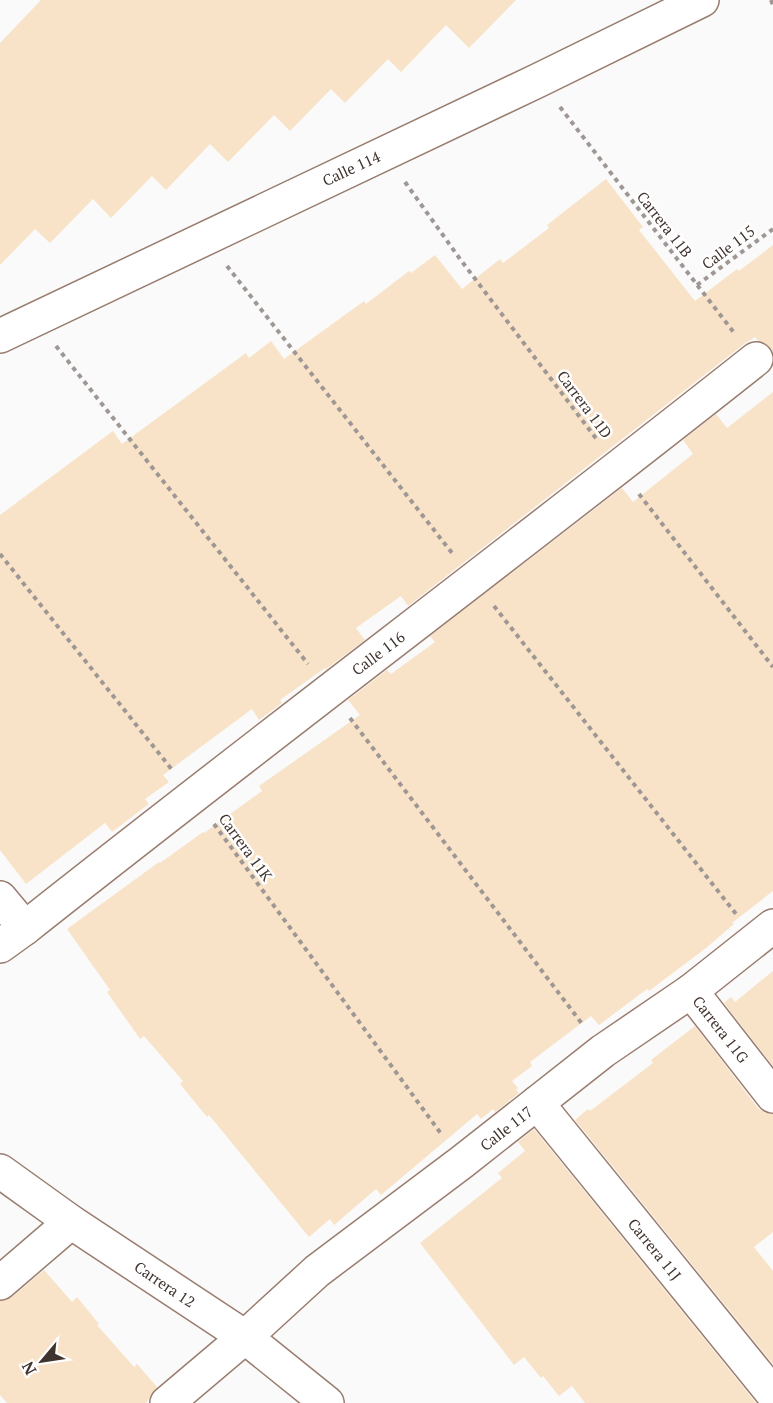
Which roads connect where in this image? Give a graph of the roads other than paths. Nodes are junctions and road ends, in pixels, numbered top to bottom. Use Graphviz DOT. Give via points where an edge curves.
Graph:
graph roads {
  1 [pos="702,0"];
  2 [pos="0,336"];
  3 [pos="756,360"];
  4 [pos="0,897"];
  5 [pos="773,926"];
  6 [pos="13,937"];
  7 [pos="691,991"];
  8 [pos="773,1096"];
  9 [pos="537,1103"];
  10 [pos="0,1171"];
  11 [pos="71,1222"];
  12 [pos="0,1283"];
  13 [pos="245,1337"];
  14 [pos="773,1394"];
  15 [pos="167,1403"];
  16 [pos="327,1403"];
  1 -- 2 [label="street, Calle 114"];
  3 -- 6 [label="street, Calle 116"];
  4 -- 6 [label="street"];
  5 -- 7 [label="street, Calle 117"];
  7 -- 8 [label="street, Carrera 11G"];
  7 -- 9 [label="street, Calle 117"];
  9 -- 13 [label="street, Calle 117" via="317,1271"];
  9 -- 14 [label="street, Carrera 11J"];
  10 -- 11 [label="street, Carrera 12"];
  11 -- 12 [label="street"];
  11 -- 13 [label="street, Carrera 12"];
  13 -- 15 [label="street, Calle 117"];
  13 -- 16 [label="street, Carrera 12"];
}
